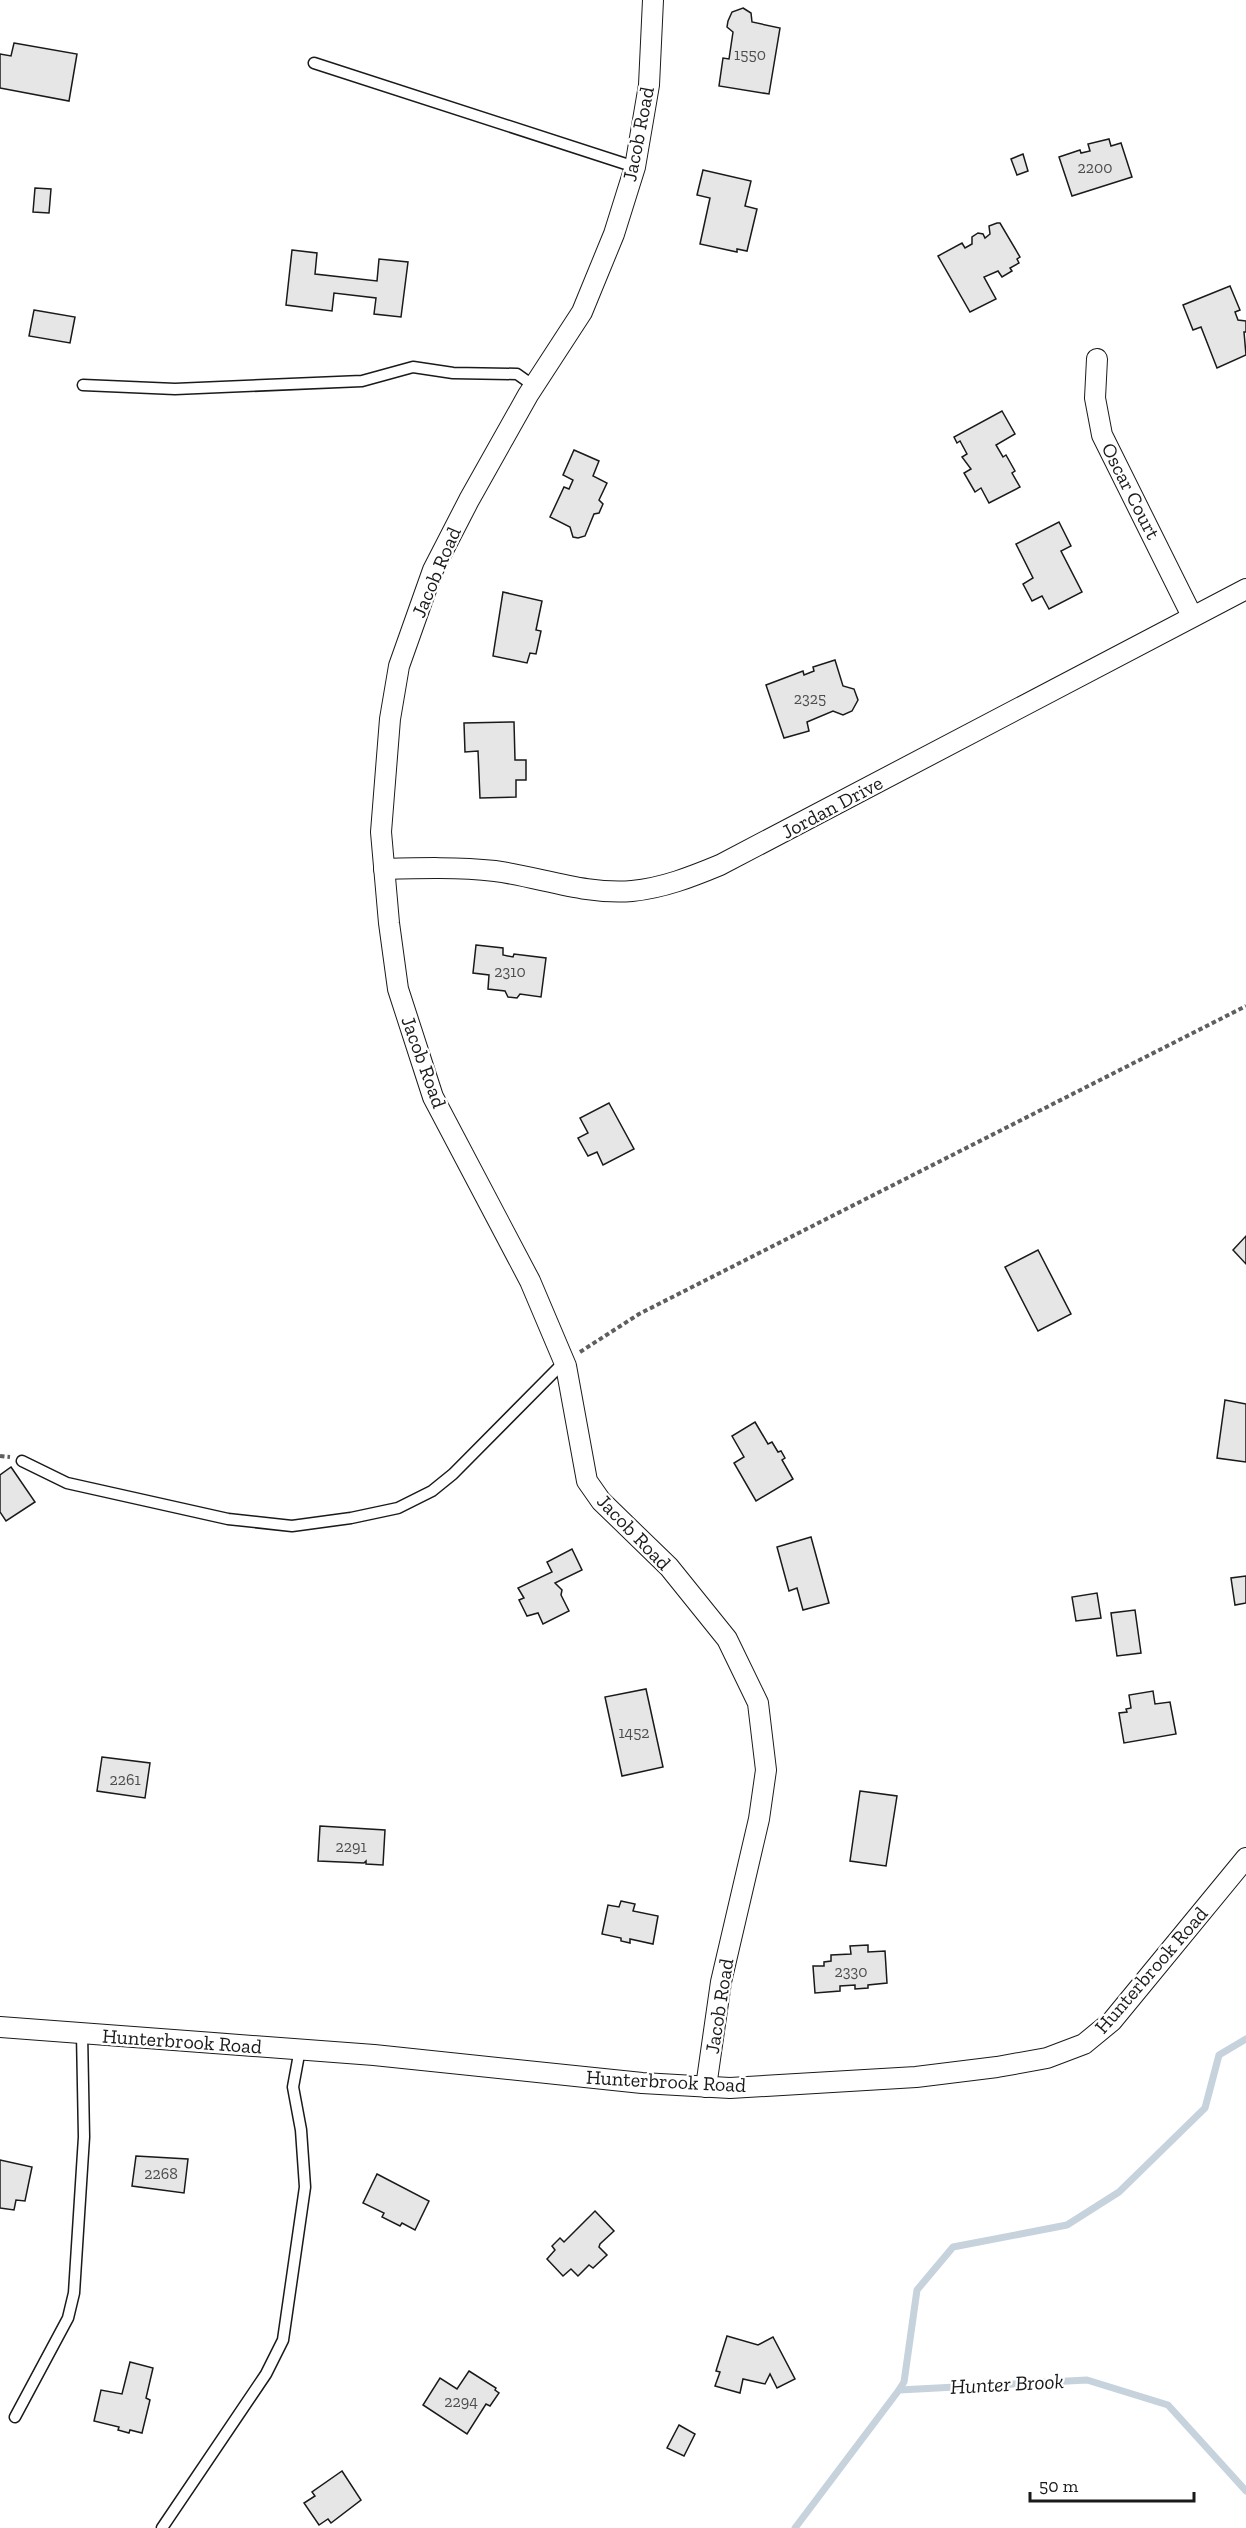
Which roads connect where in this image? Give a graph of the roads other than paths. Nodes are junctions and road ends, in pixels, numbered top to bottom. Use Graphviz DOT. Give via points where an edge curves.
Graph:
graph roads {
  1 [pos="653,0"];
  2 [pos="314,63"];
  3 [pos="635,167"];
  4 [pos="1097,359"];
  5 [pos="83,385"];
  6 [pos="534,386"];
  7 [pos="1246,590"];
  8 [pos="1192,616"];
  9 [pos="384,869"];
  10 [pos="564,1362"];
  11 [pos="22,1461"];
  12 [pos="1246,1858"];
  13 [pos="0,2027"];
  14 [pos="82,2033"];
  15 [pos="300,2049"];
  16 [pos="706,2087"];
  17 [pos="15,2417"];
  18 [pos="162,2528"];
  1 -- 3 [label="street, Jacob Road" via="649,85"];
  2 -- 3 [label="lane"];
  3 -- 6 [label="street, Jacob Road" via="614,234 582,312"];
  4 -- 8 [label="street, Oscar Court" via="1095,398 1102,435"];
  5 -- 6 [label="lane" via="175,389 362,381 413,367 453,373 517,374"];
  6 -- 9 [label="street, Jacob Road" via="433,570 399,666 390,719 382,820"];
  7 -- 8 [label="street, Jordan Drive"];
  8 -- 9 [label="street, Jordan Drive" via="688,879 630,891 587,888 495,871"];
  9 -- 10 [label="street, Jacob Road" via="398,988 433,1097 530,1281"];
  10 -- 11 [label="lane" via="432,1491 398,1508 351,1518 292,1526 228,1520 67,1483"];
  10 -- 16 [label="street, Jacob Road" via="587,1481 601,1501 669,1567 728,1639 758,1703 766,1770 759,1819 721,1982"];
  12 -- 16 [label="street, Hunterbrook Road" via="1112,2021 1084,2043 1047,2058 916,2077"];
  13 -- 14 [label="street, Hunterbrook Road"];
  14 -- 15 [label="street, Hunterbrook Road"];
  14 -- 17 [label="lane" via="84,2137 74,2293 68,2318"];
  15 -- 16 [label="street, Hunterbrook Road"];
  15 -- 18 [label="lane" via="293,2087 305,2187 283,2340 267,2374"];
}
